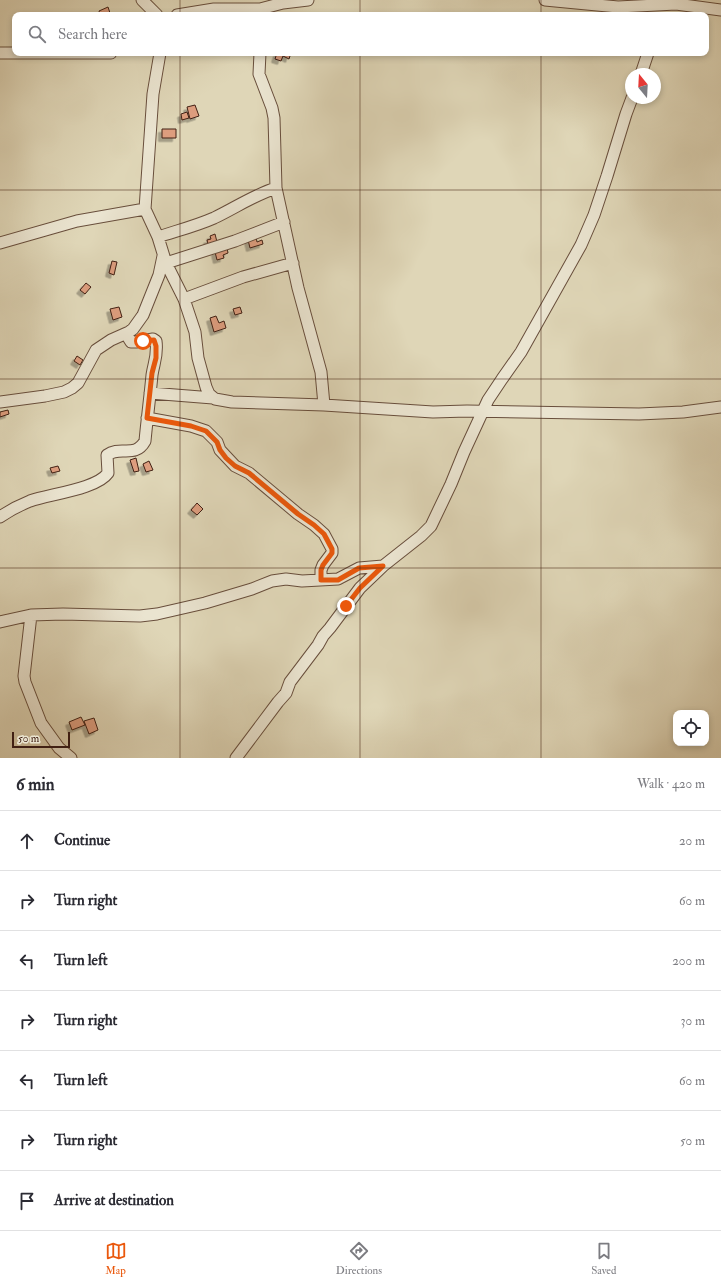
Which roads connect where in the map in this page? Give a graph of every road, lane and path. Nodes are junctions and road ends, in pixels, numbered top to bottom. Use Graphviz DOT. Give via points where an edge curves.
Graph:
graph roads {
  1 [pos="142,0"];
  2 [pos="308,0"];
  3 [pos="545,0"];
  4 [pos="282,1"];
  5 [pos="659,10"];
  6 [pos="721,10"];
  7 [pos="154,12"];
  8 [pos="196,12"];
  9 [pos="260,12"];
  10 [pos="0,53"];
  11 [pos="12,53"];
  12 [pos="159,56"];
  13 [pos="260,56"];
  14 [pos="647,56"];
  15 [pos="643,68"];
  16 [pos="630,104"];
  17 [pos="276,188"];
  18 [pos="145,209"];
  19 [pos="284,222"];
  20 [pos="158,237"];
  21 [pos="0,243"];
  22 [pos="165,260"];
  23 [pos="293,263"];
  24 [pos="184,299"];
  25 [pos="126,334"];
  26 [pos="150,393"];
  27 [pos="213,398"];
  28 [pos="0,402"];
  29 [pos="324,405"];
  30 [pos="721,407"];
  31 [pos="484,412"];
  32 [pos="147,418"];
  33 [pos="0,517"];
  34 [pos="383,566"];
  35 [pos="321,580"];
  36 [pos="30,615"];
  37 [pos="0,622"];
  38 [pos="71,758"];
  39 [pos="236,758"];
  1 -- 7 [label="street"];
  2 -- 4 [label="street"];
  3 -- 5 [label="street"];
  4 -- 9 [label="street"];
  5 -- 6 [label="street" via="690,5"];
  8 -- 9 [label="street" via="214,9"];
  10 -- 11 [label="street"];
  12 -- 18 [label="street" via="153,94"];
  13 -- 17 [label="street" via="259,74 274,118"];
  14 -- 15 [label="street"];
  16 -- 31 [label="street" via="594,215 581,245 521,352 488,400"];
  17 -- 19 [label="street"];
  17 -- 20 [label="street" via="199,224"];
  18 -- 20 [label="street"];
  18 -- 21 [label="street" via="77,221"];
  19 -- 22 [label="street" via="235,241"];
  19 -- 23 [label="street"];
  20 -- 22 [label="street"];
  22 -- 24 [label="street"];
  22 -- 25 [label="street" via="146,310 133,329"];
  23 -- 24 [label="street" via="243,277"];
  23 -- 29 [label="street" via="319,365"];
  24 -- 27 [label="street" via="195,332 203,378"];
  25 -- 26 [label="street" via="133,343 153,339 156,341"];
  25 -- 28 [label="street" via="96,350 82,376 72,388 45,396"];
  26 -- 27 [label="street"];
  26 -- 32 [label="street"];
  27 -- 29 [label="street" via="232,402"];
  29 -- 31 [label="street"];
  30 -- 31 [label="street" via="639,414"];
  31 -- 34 [label="street" via="431,526"];
  32 -- 33 [label="street" via="145,441 141,447 135,451 118,451 107,455 106,476 91,484 31,501"];
  32 -- 35 [label="street" via="206,431 235,466 249,473 324,534 332,553 323,565"];
  34 -- 35 [label="street" via="359,568 338,580"];
  34 -- 39 [label="street" via="360,588 341,612 290,682 284,696"];
  35 -- 36 [label="street" via="272,581 205,603 151,615"];
  36 -- 37 [label="street"];
  36 -- 38 [label="street" via="25,682 41,723 59,748"];
}
